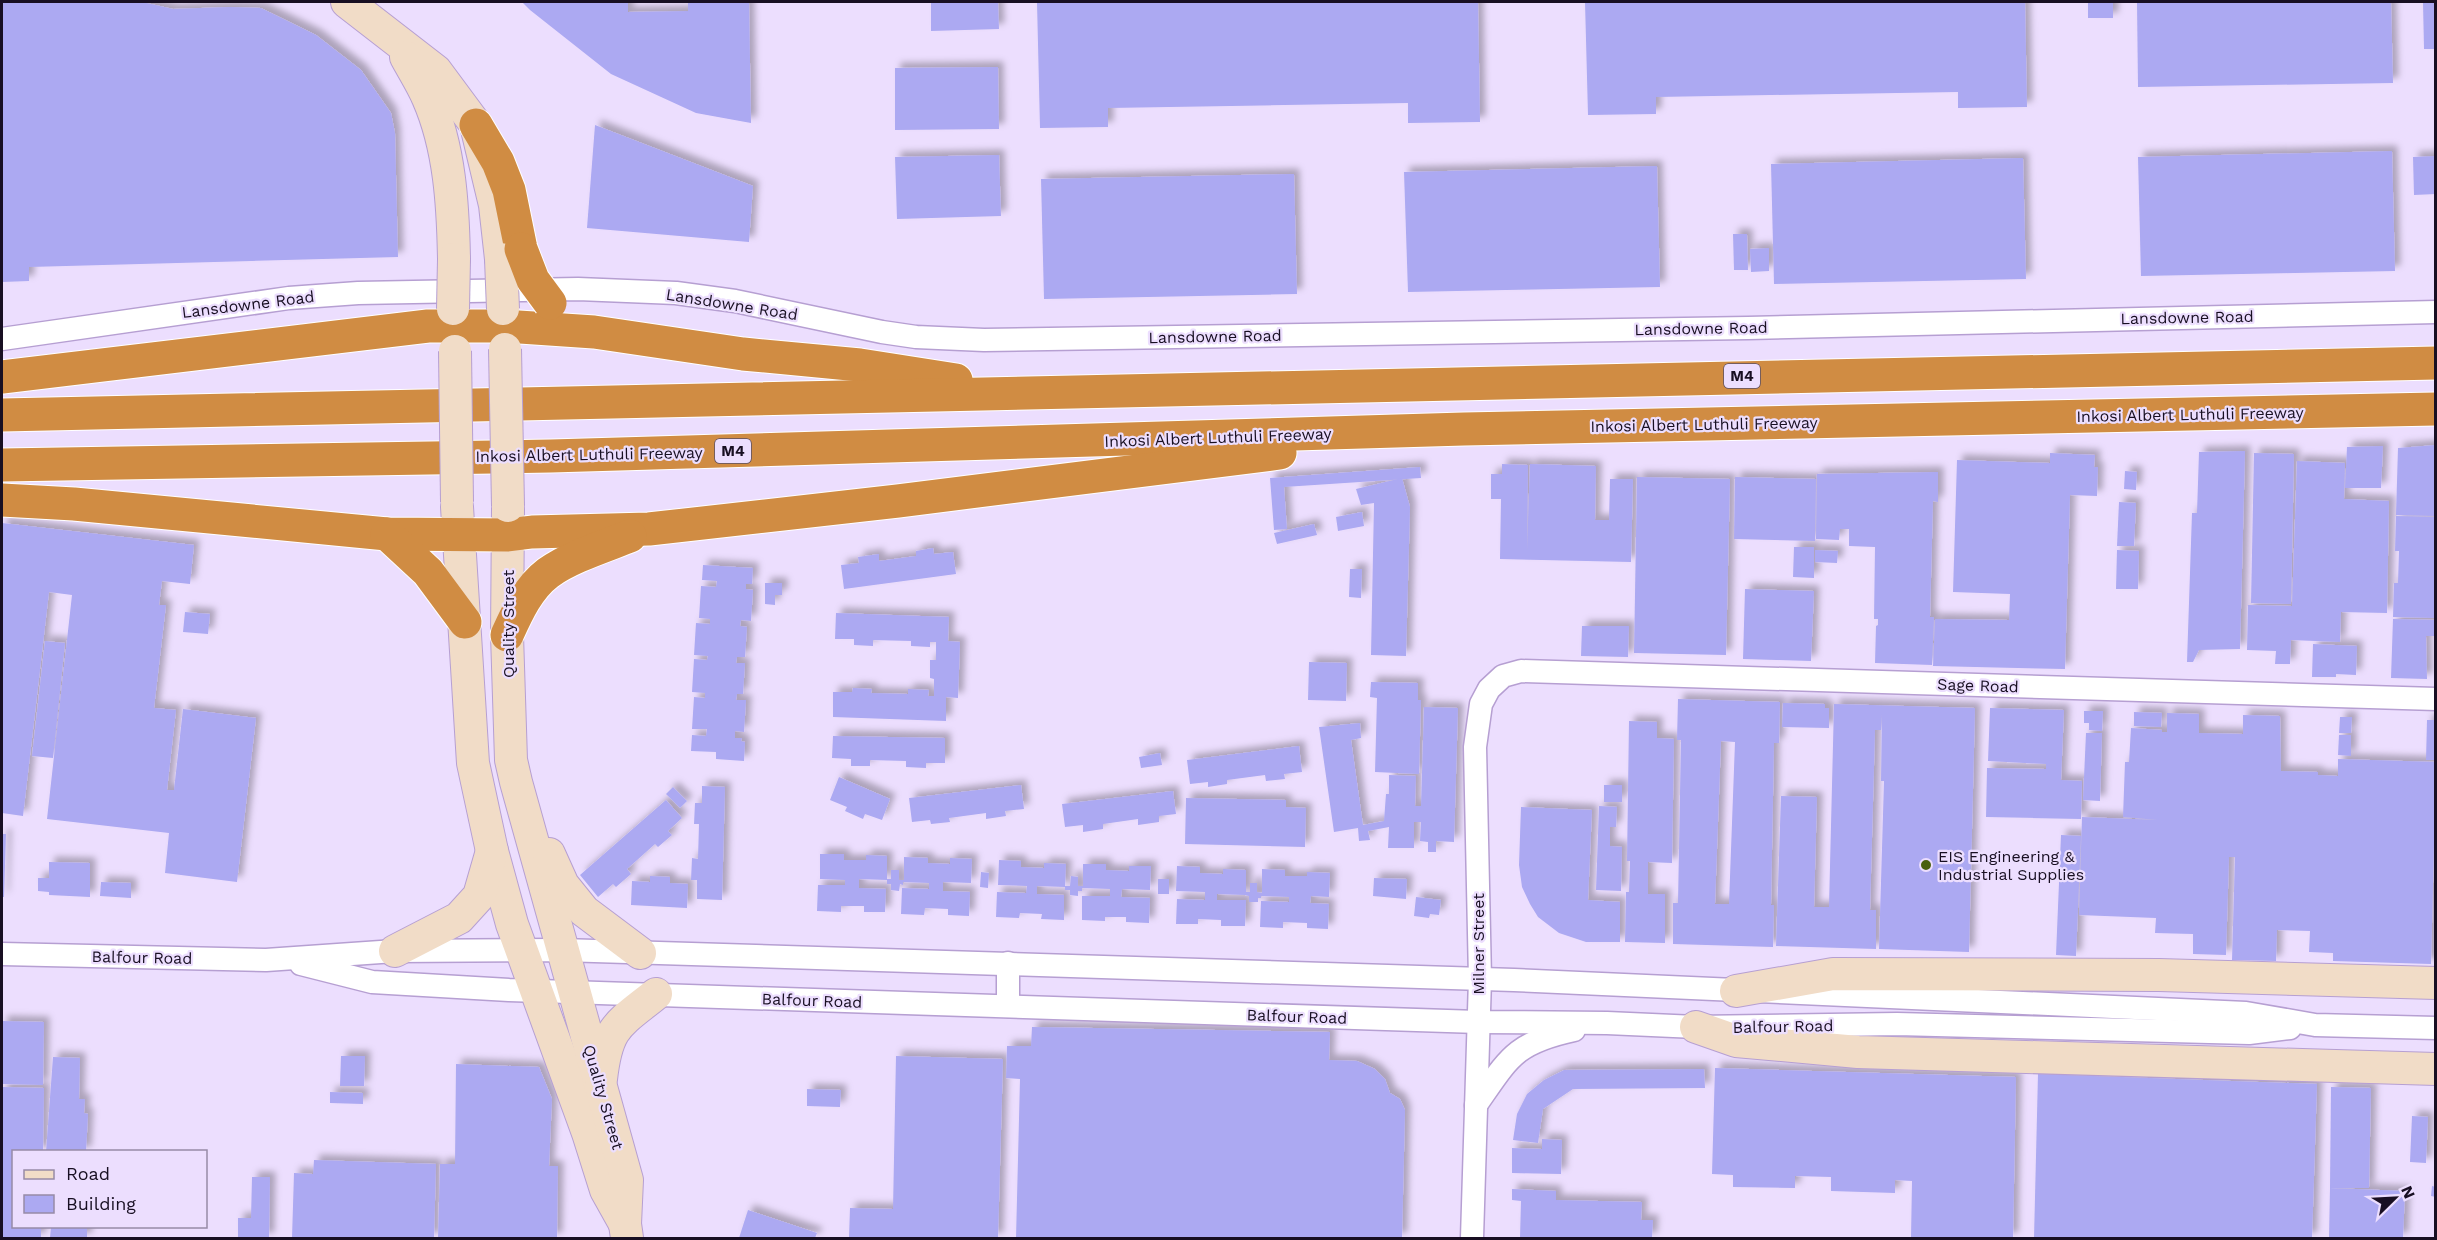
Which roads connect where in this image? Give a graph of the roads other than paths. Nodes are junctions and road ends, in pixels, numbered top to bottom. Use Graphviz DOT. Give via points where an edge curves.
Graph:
graph roads {
  1 [pos="347,2"];
  2 [pos="398,43"];
  3 [pos="476,125"];
  4 [pos="511,254"];
  5 [pos="2436,312"];
  6 [pos="504,328"];
  7 [pos="454,329"];
  8 [pos="594,332"];
  9 [pos="2,339"];
  10 [pos="2436,363"];
  11 [pos="2,377"];
  12 [pos="1049,393"];
  13 [pos="2436,409"];
  14 [pos="2,415"];
  15 [pos="1464,429"];
  16 [pos="2,465"];
  17 [pos="2,500"];
  18 [pos="508,521"];
  19 [pos="649,529"];
  20 [pos="387,534"];
  21 [pos="458,536"];
  22 [pos="465,622"];
  23 [pos="507,635"];
  24 [pos="1521,671"];
  25 [pos="2436,699"];
  26 [pos="516,782"];
  27 [pos="492,850"];
  28 [pos="521,949"];
  29 [pos="562,950"];
  30 [pos="395,951"];
  31 [pos="640,953"];
  32 [pos="2,954"];
  33 [pos="282,960"];
  34 [pos="1008,963"];
  35 [pos="1480,980"];
  36 [pos="2436,983"];
  37 [pos="535,991"];
  38 [pos="574,992"];
  39 [pos="1736,992"];
  40 [pos="656,994"];
  41 [pos="1008,1006"];
  42 [pos="1478,1023"];
  43 [pos="1607,1023"];
  44 [pos="2322,1025"];
  45 [pos="1696,1027"];
  46 [pos="2436,1028"];
  47 [pos="2436,1069"];
  48 [pos="600,1086"];
  49 [pos="1476,1105"];
  50 [pos="626,1231"];
  51 [pos="1472,1239"];
  1 -- 2 [label="street, Quality Street"];
  2 -- 3 [label="street, Quality Street" via="436,71"];
  2 -- 7 [label="street, Quality Street, bridge" via="428,99 445,153 453,218"];
  3 -- 4 [label="highway" via="509,190"];
  4 -- 6 [label="street, Quality Street, bridge"];
  4 -- 8 [label="highway, bridge" via="550,303"];
  5 -- 9 [label="street, Lansdowne Road" via="984,340 882,332 735,301 676,293 578,289 289,298"];
  6 -- 7 [label="highway"];
  6 -- 8 [label="highway"];
  6 -- 18 [label="street, Quality Street, bridge"];
  7 -- 11 [label="highway" via="428,326"];
  7 -- 21 [label="street, Quality Street, bridge"];
  8 -- 12 [label="highway"];
  10 -- 12 [label="highway, M4"];
  12 -- 14 [label="highway, M4"];
  13 -- 15 [label="highway, Inkosi Albert Luthuli Freeway / M4"];
  15 -- 16 [label="highway, Inkosi Albert Luthuli Freeway / M4" via="539,456"];
  15 -- 19 [label="highway"];
  17 -- 20 [label="highway"];
  18 -- 19 [label="highway" via="532,532"];
  18 -- 21 [label="highway"];
  18 -- 23 [label="street, Quality Street"];
  19 -- 23 [label="highway" via="548,573 523,602"];
  20 -- 21 [label="highway"];
  20 -- 22 [label="highway" via="428,572"];
  21 -- 22 [label="street, Quality Street"];
  22 -- 27 [label="street, Quality Street" via="473,762"];
  23 -- 26 [label="street, Quality Street" via="511,760"];
  24 -- 25 [label="street, Sage Road"];
  24 -- 35 [label="street, Milner Street" via="1503,676 1489,689 1481,704 1475,747"];
  26 -- 29 [label="street, Quality Street"];
  26 -- 31 [label="street" via="563,885 584,911"];
  27 -- 28 [label="street, Quality Street"];
  27 -- 30 [label="street" via="479,896 459,918"];
  28 -- 29 [label="street, Balfour Road"];
  28 -- 30 [label="street, Balfour Road"];
  28 -- 37 [label="street, Quality Street"];
  29 -- 31 [label="street, Balfour Road"];
  29 -- 38 [label="street, Quality Street"];
  30 -- 33 [label="street, Balfour Road"];
  31 -- 34 [label="street, Balfour Road"];
  32 -- 33 [label="street, Balfour Road"];
  33 -- 37 [label="street, Balfour Road" via="372,982"];
  34 -- 35 [label="street, Balfour Road"];
  34 -- 41 [label="street"];
  35 -- 39 [label="street, Balfour Road"];
  35 -- 42 [label="street, Milner Street"];
  36 -- 39 [label="street" via="2159,975 1833,974"];
  37 -- 38 [label="street, Balfour Road"];
  37 -- 50 [label="street, Quality Street" via="606,1190"];
  38 -- 40 [label="street, Balfour Road"];
  38 -- 48 [label="street, Quality Street"];
  39 -- 44 [label="street, Balfour Road" via="2246,1013"];
  40 -- 41 [label="street, Balfour Road"];
  40 -- 48 [label="street" via="610,1035"];
  41 -- 42 [label="street, Balfour Road"];
  42 -- 43 [label="street, Balfour Road"];
  42 -- 49 [label="street, Milner Street"];
  43 -- 45 [label="street, Balfour Road"];
  43 -- 49 [label="street" via="1559,1034 1518,1050"];
  44 -- 45 [label="street, Balfour Road" via="2249,1033 1897,1024"];
  44 -- 46 [label="street, Balfour Road"];
  45 -- 47 [label="street" via="1736,1041 1858,1052"];
  48 -- 50 [label="street, Quality Street" via="627,1180"];
  49 -- 51 [label="street, Milner Street"];
}
